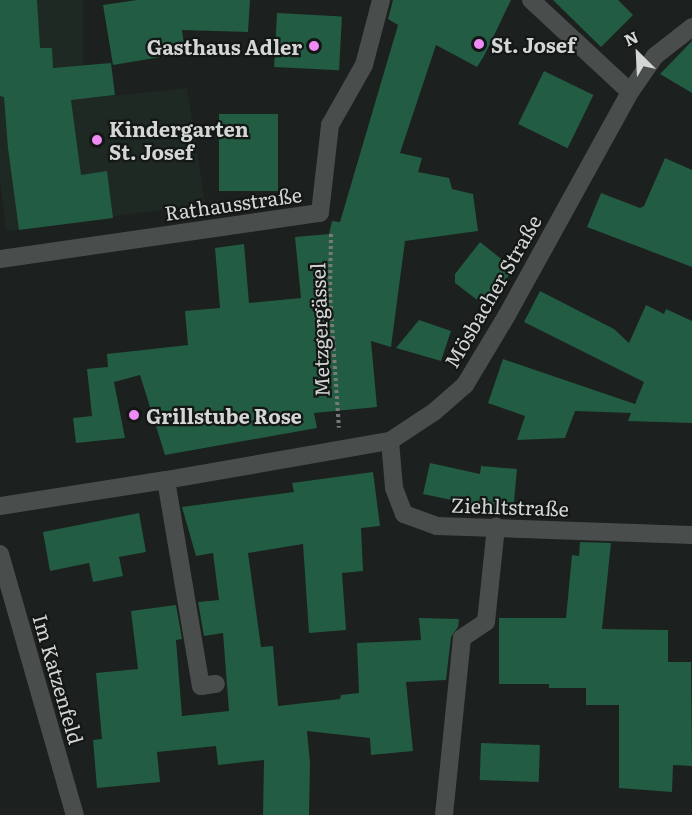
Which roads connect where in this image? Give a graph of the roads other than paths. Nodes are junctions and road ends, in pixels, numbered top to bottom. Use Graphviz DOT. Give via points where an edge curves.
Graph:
graph roads {
  1 [pos="381,0"];
  2 [pos="531,0"];
  3 [pos="692,27"];
  4 [pos="630,92"];
  5 [pos="0,259"];
  6 [pos="390,441"];
  7 [pos="166,480"];
  8 [pos="0,506"];
  9 [pos="496,527"];
  10 [pos="692,535"];
  11 [pos="0,554"];
  12 [pos="216,684"];
  13 [pos="75,815"];
  14 [pos="444,815"];
  1 -- 5 [label="street, Rathausstraße" via="364,65 330,125 320,213"];
  2 -- 4 [label="street"];
  3 -- 4 [label="street, Mösbacher Straße" via="656,56"];
  4 -- 6 [label="street, Mösbacher Straße" via="465,385 434,412"];
  6 -- 7 [label="street, Mösbacher Straße"];
  6 -- 9 [label="street, Ziehltstraße" via="394,488 404,514 437,526"];
  7 -- 8 [label="street, Mösbacher Straße"];
  7 -- 12 [label="street" via="201,686"];
  9 -- 10 [label="street, Ziehltstraße"];
  9 -- 14 [label="street" via="486,622 462,638"];
  11 -- 13 [label="street, Im Katzenfeld"];
}
